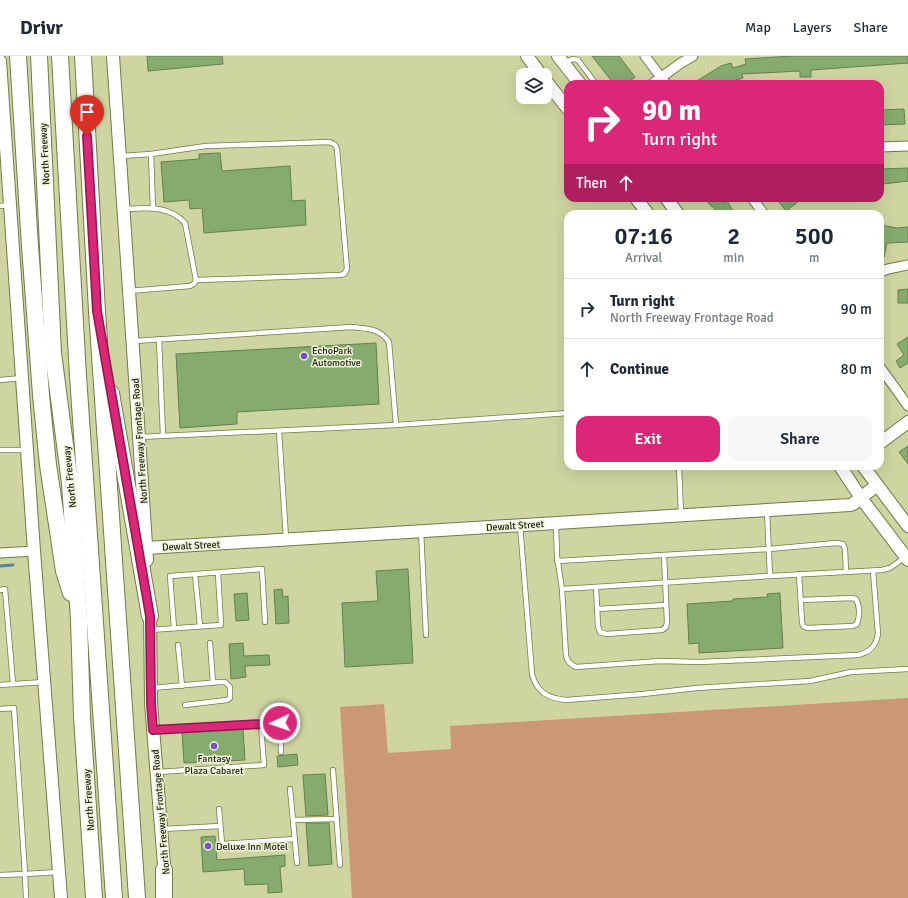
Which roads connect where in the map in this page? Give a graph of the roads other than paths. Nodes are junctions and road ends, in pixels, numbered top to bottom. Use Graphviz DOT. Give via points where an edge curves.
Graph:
graph roads {
  1 [pos="18,56"];
  2 [pos="39,56"];
  3 [pos="60,56"];
  4 [pos="83,56"];
  5 [pos="113,56"];
  6 [pos="527,56"];
  7 [pos="645,56"];
  8 [pos="693,56"];
  9 [pos="561,60"];
  10 [pos="0,61"];
  11 [pos="536,68"];
  12 [pos="577,80"];
  13 [pos="593,80"];
  14 [pos="662,80"];
  15 [pos="664,80"];
  16 [pos="552,89"];
  17 [pos="1,99"];
  18 [pos="564,104"];
  19 [pos="908,146"];
  20 [pos="884,147"];
  21 [pos="151,154"];
  22 [pos="120,156"];
  23 [pos="5,206"];
  24 [pos="153,208"];
  25 [pos="124,209"];
  26 [pos="908,265"];
  27 [pos="884,270"];
  28 [pos="196,280"];
  29 [pos="130,291"];
  30 [pos="97,311"];
  31 [pos="159,339"];
  32 [pos="133,341"];
  33 [pos="884,373"];
  34 [pos="22,378"];
  35 [pos="0,380"];
  36 [pos="908,406"];
  37 [pos="564,413"];
  38 [pos="908,422"];
  39 [pos="396,425"];
  40 [pos="279,431"];
  41 [pos="163,436"];
  42 [pos="140,437"];
  43 [pos="884,440"];
  44 [pos="0,450"];
  45 [pos="27,450"];
  46 [pos="678,470"];
  47 [pos="846,470"];
  48 [pos="866,470"];
  49 [pos="877,485"];
  50 [pos="861,498"];
  51 [pos="767,509"];
  52 [pos="681,516"];
  53 [pos="555,523"];
  54 [pos="520,525"];
  55 [pos="908,526"];
  56 [pos="420,531"];
  57 [pos="286,540"];
  58 [pos="146,548"];
  59 [pos="769,549"];
  60 [pos="34,551"];
  61 [pos="0,553"];
  62 [pos="664,555"];
  63 [pos="907,558"];
  64 [pos="558,561"];
  65 [pos="873,570"];
  66 [pos="218,572"];
  67 [pos="846,572"];
  68 [pos="195,574"];
  69 [pos="799,574"];
  70 [pos="770,576"];
  71 [pos="665,582"];
  72 [pos="596,587"];
  73 [pos="562,589"];
  74 [pos="0,590"];
  75 [pos="801,600"];
  76 [pos="666,605"];
  77 [pos="597,608"];
  78 [pos="79,620"];
  79 [pos="266,622"];
  80 [pos="150,623"];
  81 [pos="200,626"];
  82 [pos="174,628"];
  83 [pos="426,635"];
  84 [pos="210,643"];
  85 [pos="178,645"];
  86 [pos="908,669"];
  87 [pos="44,682"];
  88 [pos="213,683"];
  89 [pos="13,684"];
  90 [pos="0,685"];
  91 [pos="182,686"];
  92 [pos="151,688"];
  93 [pos="185,705"];
  94 [pos="0,710"];
  95 [pos="261,724"];
  96 [pos="153,730"];
  97 [pos="282,752"];
  98 [pos="333,770"];
  99 [pos="156,772"];
  100 [pos="290,789"];
  101 [pos="219,809"];
  102 [pos="337,819"];
  103 [pos="293,820"];
  104 [pos="220,826"];
  105 [pos="161,829"];
  106 [pos="295,840"];
  107 [pos="297,863"];
  108 [pos="340,866"];
  109 [pos="164,870"];
  110 [pos="59,872"];
  111 [pos="25,874"];
  112 [pos="0,875"];
  113 [pos="26,898"];
  114 [pos="61,898"];
  115 [pos="94,898"];
  116 [pos="114,898"];
  117 [pos="137,898"];
  118 [pos="165,898"];
  1 -- 78 [label="highway" via="31,262 48,465 64,571"];
  2 -- 78 [label="highway, North Freeway" via="53,353 70,483"];
  3 -- 116 [label="highway, North Freeway" via="78,376"];
  4 -- 30 [label="highway"];
  5 -- 22 [label="main road, North Freeway Frontage Road"];
  6 -- 11 [label="main road"];
  7 -- 14 [label="street"];
  8 -- 15 [label="street"];
  9 -- 12 [label="main road"];
  9 -- 13 [label="lane" via="578,60"];
  10 -- 17 [label="main road"];
  16 -- 18 [label="main road"];
  17 -- 23 [label="main road"];
  19 -- 20 [label="street"];
  21 -- 22 [label="lane"];
  21 -- 24 [label="lane"];
  21 -- 28 [label="lane" via="206,146 329,142 336,145 347,269 344,274"];
  22 -- 25 [label="main road, North Freeway Frontage Road"];
  23 -- 34 [label="main road"];
  24 -- 25 [label="lane"];
  24 -- 28 [label="lane" via="171,213 185,223"];
  25 -- 29 [label="main road, North Freeway Frontage Road"];
  26 -- 27 [label="street"];
  28 -- 29 [label="lane" via="190,286"];
  29 -- 32 [label="main road, North Freeway Frontage Road"];
  30 -- 80 [label="highway"];
  30 -- 117 [label="highway"];
  31 -- 32 [label="lane"];
  31 -- 39 [label="lane" via="352,327 372,329 389,342"];
  31 -- 41 [label="lane"];
  32 -- 42 [label="main road, North Freeway Frontage Road"];
  33 -- 36 [label="street"];
  34 -- 35 [label="lane"];
  34 -- 45 [label="main road"];
  37 -- 39 [label="lane"];
  38 -- 43 [label="main road"];
  39 -- 40 [label="lane"];
  40 -- 41 [label="lane"];
  40 -- 57 [label="lane"];
  41 -- 42 [label="lane"];
  42 -- 58 [label="main road, North Freeway Frontage Road"];
  44 -- 45 [label="lane"];
  45 -- 60 [label="main road"];
  46 -- 52 [label="lane"];
  47 -- 50 [label="main road"];
  48 -- 49 [label="main road"];
  49 -- 50 [label="main road, Dewalt Street"];
  49 -- 55 [label="main road"];
  50 -- 51 [label="main road, Dewalt Street" via="850,505"];
  50 -- 63 [label="main road"];
  51 -- 52 [label="main road, Dewalt Street"];
  51 -- 59 [label="lane"];
  52 -- 53 [label="main road, Dewalt Street"];
  53 -- 54 [label="main road, Dewalt Street"];
  53 -- 64 [label="lane"];
  54 -- 56 [label="main road, Dewalt Street"];
  54 -- 86 [label="lane" via="532,674 538,688 553,699 810,680 851,672"];
  56 -- 57 [label="main road, Dewalt Street"];
  56 -- 83 [label="lane"];
  57 -- 58 [label="main road, Dewalt Street"];
  58 -- 80 [label="main road, North Freeway Frontage Road"];
  59 -- 62 [label="lane"];
  59 -- 67 [label="lane" via="843,544"];
  59 -- 70 [label="lane"];
  60 -- 61 [label="street"];
  60 -- 87 [label="main road"];
  62 -- 64 [label="lane"];
  62 -- 71 [label="lane"];
  63 -- 65 [label="lane" via="890,568"];
  64 -- 73 [label="lane"];
  65 -- 67 [label="lane"];
  65 -- 73 [label="lane" via="877,640 873,648 858,655 698,662 660,661 576,667 567,661 566,656"];
  66 -- 68 [label="lane"];
  66 -- 79 [label="lane" via="262,569"];
  66 -- 81 [label="lane" via="221,625"];
  67 -- 69 [label="lane"];
  68 -- 81 [label="lane"];
  68 -- 82 [label="lane" via="170,576"];
  69 -- 70 [label="lane"];
  69 -- 75 [label="lane"];
  70 -- 71 [label="lane"];
  71 -- 72 [label="lane"];
  71 -- 76 [label="lane"];
  72 -- 73 [label="lane"];
  72 -- 77 [label="lane"];
  74 -- 89 [label="lane" via="5,589"];
  75 -- 75 [label="lane" via="802,622 807,628 857,624 859,618 856,599"];
  76 -- 77 [label="lane"];
  76 -- 77 [label="lane" via="667,622 662,630 606,634 600,632"];
  78 -- 115 [label="highway, North Freeway" via="82,717"];
  80 -- 82 [label="lane"];
  80 -- 92 [label="main road, North Freeway Frontage Road"];
  81 -- 82 [label="lane"];
  84 -- 88 [label="lane"];
  85 -- 91 [label="lane"];
  87 -- 89 [label="lane"];
  87 -- 110 [label="main road"];
  88 -- 91 [label="lane"];
  88 -- 93 [label="lane" via="228,684 230,698"];
  89 -- 90 [label="lane"];
  91 -- 92 [label="lane"];
  92 -- 96 [label="main road, North Freeway Frontage Road"];
  94 -- 111 [label="lane" via="14,708"];
  95 -- 96 [label="lane"];
  95 -- 97 [label="lane" via="280,723"];
  95 -- 99 [label="lane" via="264,765"];
  96 -- 99 [label="main road, North Freeway Frontage Road"];
  98 -- 102 [label="lane"];
  99 -- 105 [label="main road, North Freeway Frontage Road"];
  100 -- 103 [label="lane"];
  101 -- 104 [label="lane"];
  102 -- 103 [label="lane"];
  102 -- 108 [label="lane"];
  103 -- 106 [label="lane"];
  104 -- 105 [label="lane"];
  104 -- 106 [label="lane" via="222,844"];
  105 -- 109 [label="main road, North Freeway Frontage Road"];
  106 -- 107 [label="lane"];
  109 -- 118 [label="highway"];
  110 -- 111 [label="lane"];
  110 -- 114 [label="main road"];
  111 -- 112 [label="lane"];
  111 -- 113 [label="lane"];
}
